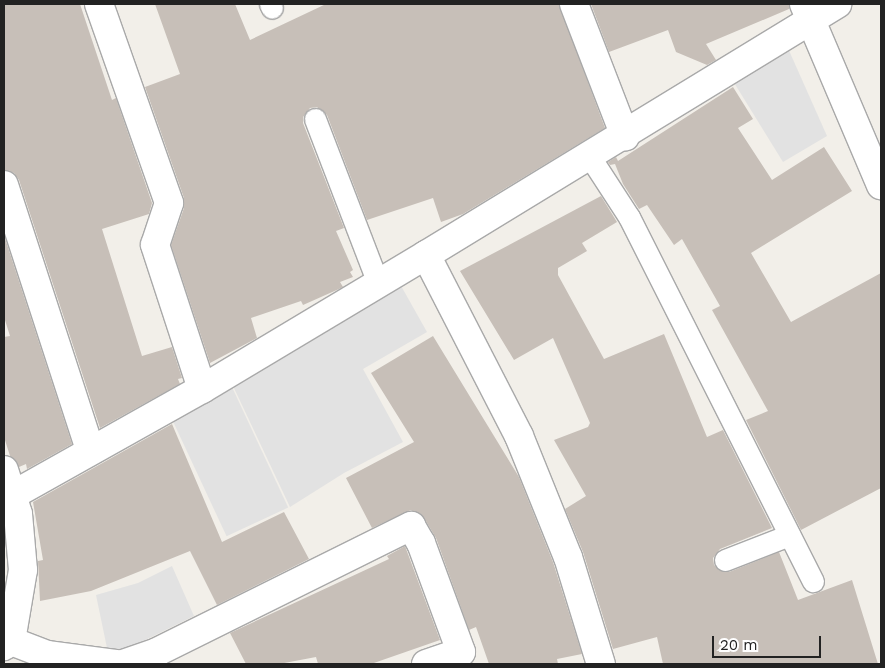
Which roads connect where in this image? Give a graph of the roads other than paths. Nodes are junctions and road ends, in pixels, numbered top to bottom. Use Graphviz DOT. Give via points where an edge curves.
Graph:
graph roads {
  1 [pos="99,4"];
  2 [pos="574,4"];
  3 [pos="838,4"];
  4 [pos="808,12"];
  5 [pos="315,119"];
  6 [pos="625,136"];
  7 [pos="590,157"];
  8 [pos="881,185"];
  9 [pos="4,186"];
  10 [pos="426,255"];
  11 [pos="378,283"];
  12 [pos="202,389"];
  13 [pos="90,449"];
  14 [pos="6,488"];
  15 [pos="789,535"];
  16 [pos="725,560"];
  17 [pos="813,582"];
  18 [pos="7,644"];
  19 [pos="158,658"];
  20 [pos="47,659"];
  21 [pos="117,664"];
  22 [pos="123,664"];
  23 [pos="426,664"];
  24 [pos="600,664"];
  1 -- 12 [label="street" via="169,203 155,245"];
  2 -- 6 [label="street"];
  3 -- 4 [label="street"];
  4 -- 6 [label="street"];
  4 -- 8 [label="street"];
  5 -- 11 [label="lane"];
  6 -- 7 [label="street"];
  7 -- 10 [label="street"];
  7 -- 15 [label="lane" via="629,217"];
  9 -- 13 [label="street"];
  10 -- 11 [label="street"];
  10 -- 24 [label="street" via="519,436 568,558"];
  11 -- 12 [label="street"];
  12 -- 13 [label="street"];
  13 -- 14 [label="street"];
  14 -- 18 [label="street" via="18,514 23,570"];
  15 -- 16 [label="lane"];
  15 -- 17 [label="lane"];
  18 -- 20 [label="street"];
  19 -- 22 [label="street"];
  19 -- 23 [label="street" via="411,526 421,543 461,652"];
  20 -- 21 [label="street"];
}
